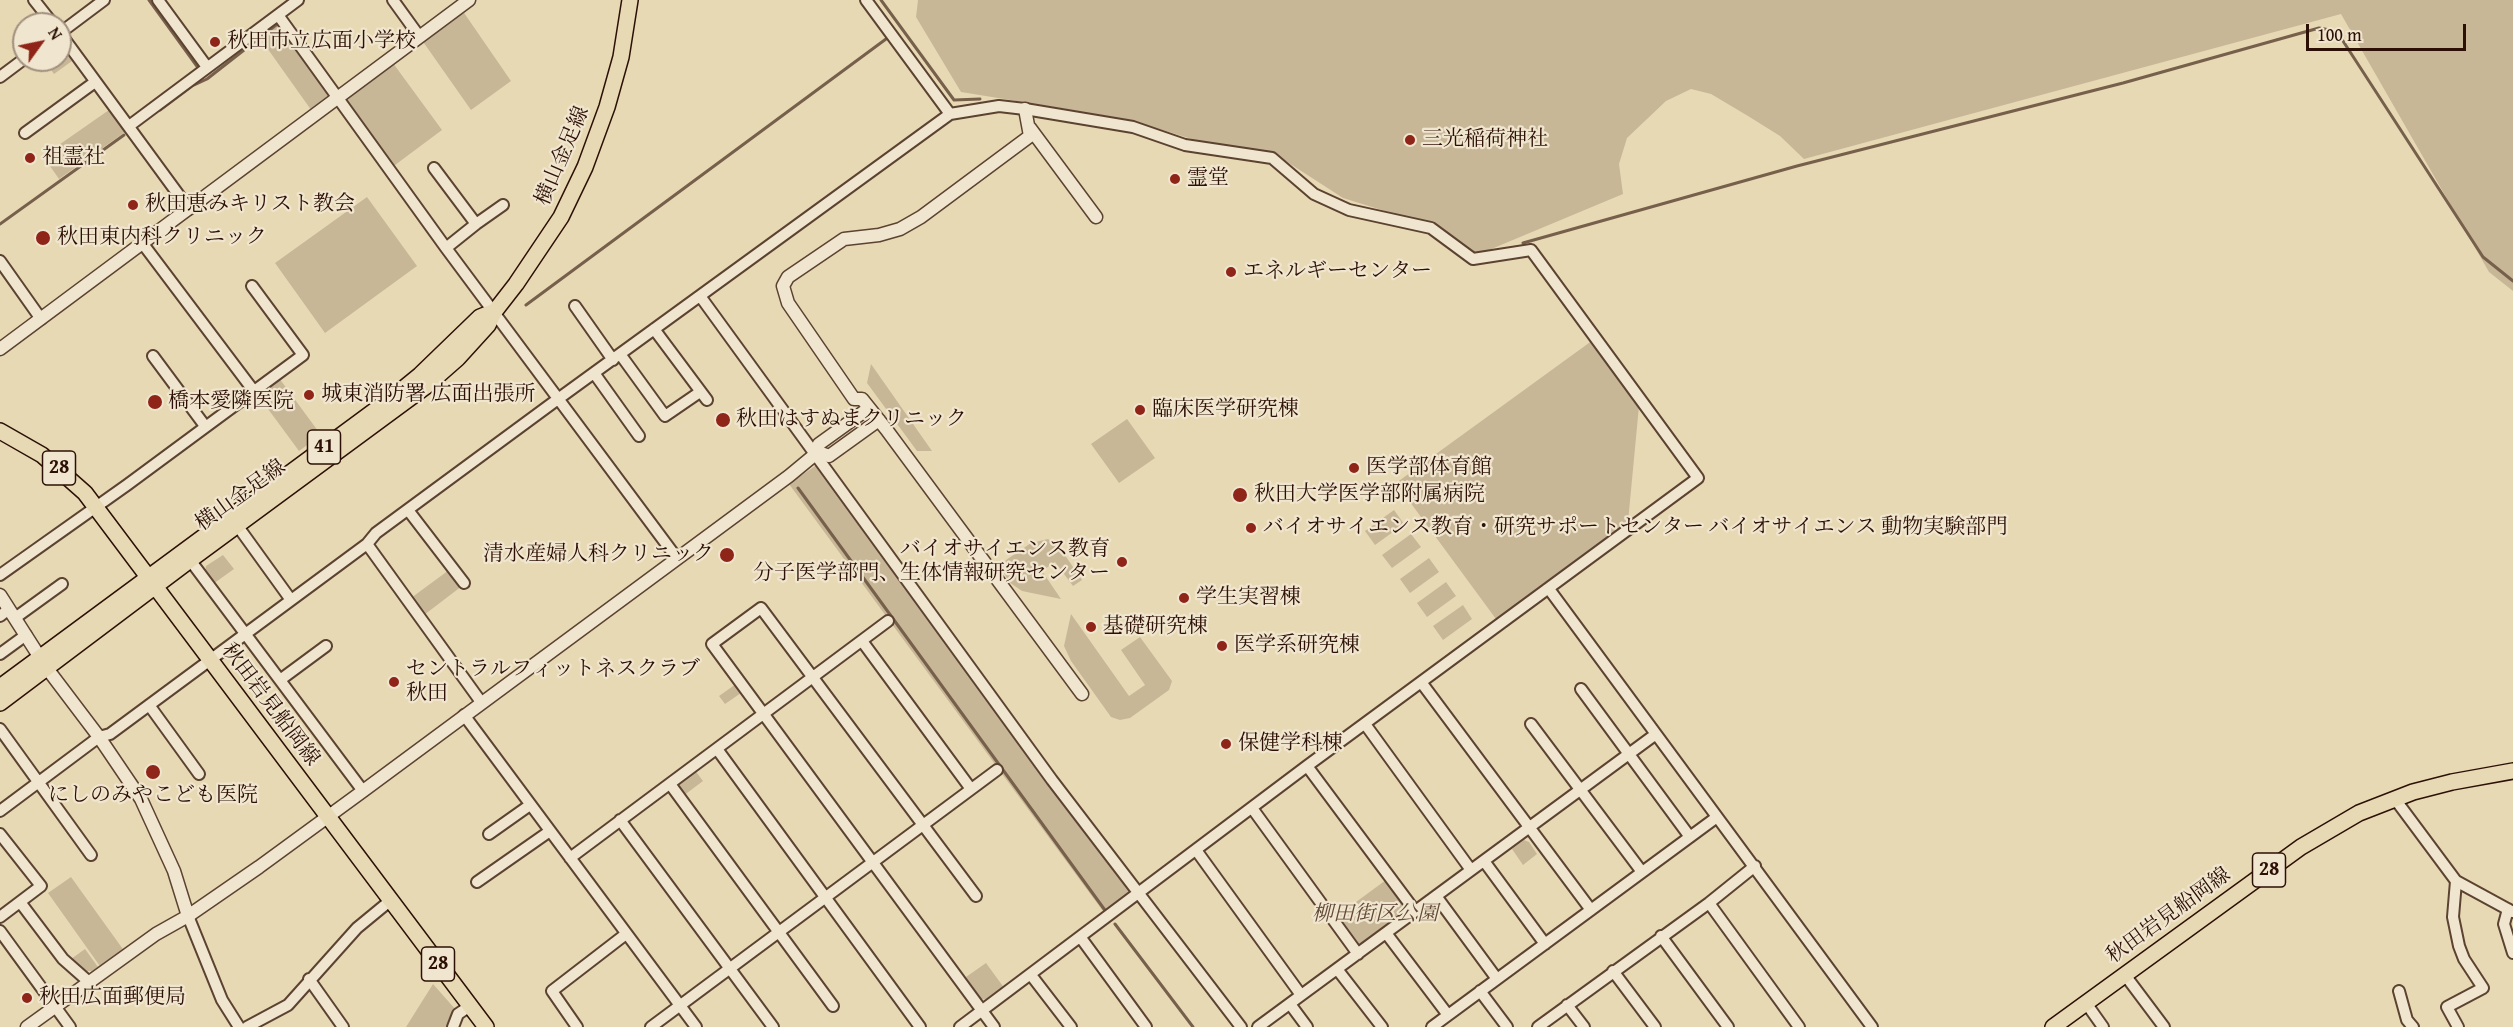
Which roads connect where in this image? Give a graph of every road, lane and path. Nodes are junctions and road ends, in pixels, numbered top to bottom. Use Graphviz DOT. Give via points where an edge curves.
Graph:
graph roads {
  1 [pos="34,0"];
  2 [pos="104,0"];
  3 [pos="158,0"];
  4 [pos="298,0"];
  5 [pos="393,0"];
  6 [pos="469,0"];
  7 [pos="630,0"];
  8 [pos="866,0"];
  9 [pos="44,12"];
  10 [pos="278,15"];
  11 [pos="72,24"];
  12 [pos="419,36"];
  13 [pos="72,50"];
  14 [pos="203,70"];
  15 [pos="95,82"];
  16 [pos="339,96"];
  17 [pos="1025,109"];
  18 [pos="950,114"];
  19 [pos="129,126"];
  20 [pos="1030,128"];
  21 [pos="25,133"];
  22 [pos="434,168"];
  23 [pos="503,204"];
  24 [pos="189,209"];
  25 [pos="1096,217"];
  26 [pos="476,224"];
  27 [pos="143,244"];
  28 [pos="448,246"];
  29 [pos="0,261"];
  30 [pos="252,286"];
  31 [pos="700,296"];
  32 [pos="575,306"];
  33 [pos="495,311"];
  34 [pos="41,319"];
  35 [pos="654,329"];
  36 [pos="0,349"];
  37 [pos="153,356"];
  38 [pos="617,357"];
  39 [pos="594,374"];
  40 [pos="253,390"];
  41 [pos="558,399"];
  42 [pos="869,408"];
  43 [pos="879,420"];
  44 [pos="205,426"];
  45 [pos="0,431"];
  46 [pos="639,436"];
  47 [pos="817,453"];
  48 [pos="96,508"];
  49 [pos="408,510"];
  50 [pos="234,521"];
  51 [pos="367,544"];
  52 [pos="187,555"];
  53 [pos="676,557"];
  54 [pos="0,574"];
  55 [pos="150,582"];
  56 [pos="464,583"];
  57 [pos="62,585"];
  58 [pos="1549,589"];
  59 [pos="0,596"];
  60 [pos="291,600"];
  61 [pos="8,614"];
  62 [pos="888,621"];
  63 [pos="246,633"];
  64 [pos="26,635"];
  65 [pos="862,641"];
  66 [pos="326,646"];
  67 [pos="0,654"];
  68 [pos="210,660"];
  69 [pos="43,662"];
  70 [pos="813,677"];
  71 [pos="280,680"];
  72 [pos="1421,682"];
  73 [pos="0,687"];
  74 [pos="1581,689"];
  75 [pos="1082,694"];
  76 [pos="0,702"];
  77 [pos="481,702"];
  78 [pos="149,705"];
  79 [pos="765,713"];
  80 [pos="464,715"];
  81 [pos="1365,724"];
  82 [pos="1531,724"];
  83 [pos="0,729"];
  84 [pos="1656,734"];
  85 [pos="99,737"];
  86 [pos="717,748"];
  87 [pos="1628,755"];
  88 [pos="1307,766"];
  89 [pos="997,770"];
  90 [pos="2513,771"];
  91 [pos="199,774"];
  92 [pos="39,782"];
  93 [pos="670,783"];
  94 [pos="971,789"];
  95 [pos="1580,790"];
  96 [pos="363,791"];
  97 [pos="2395,799"];
  98 [pos="530,805"];
  99 [pos="1252,808"];
  100 [pos="0,811"];
  101 [pos="328,816"];
  102 [pos="1717,817"];
  103 [pos="620,820"];
  104 [pos="922,825"];
  105 [pos="1528,828"];
  106 [pos="550,831"];
  107 [pos="0,834"];
  108 [pos="489,834"];
  109 [pos="1690,837"];
  110 [pos="1196,850"];
  111 [pos="91,855"];
  112 [pos="570,858"];
  113 [pos="873,861"];
  114 [pos="1484,861"];
  115 [pos="1755,866"];
  116 [pos="1471,870"];
  117 [pos="1642,872"];
  118 [pos="2456,880"];
  119 [pos="477,882"];
  120 [pos="1139,894"];
  121 [pos="826,896"];
  122 [pos="1436,896"];
  123 [pos="976,897"];
  124 [pos="391,900"];
  125 [pos="20,902"];
  126 [pos="1708,903"];
  127 [pos="1591,910"];
  128 [pos="2511,910"];
  129 [pos="1415,911"];
  130 [pos="189,916"];
  131 [pos="0,917"];
  132 [pos="0,931"];
  133 [pos="780,932"];
  134 [pos="1386,933"];
  135 [pos="627,934"];
  136 [pos="1661,936"];
  137 [pos="1081,938"];
  138 [pos="1545,944"];
  139 [pos="2513,953"];
  140 [pos="1358,954"];
  141 [pos="730,969"];
  142 [pos="1337,969"];
  143 [pos="1613,971"];
  144 [pos="1031,975"];
  145 [pos="2125,975"];
  146 [pos="309,979"];
  147 [pos="1497,979"];
  148 [pos="89,982"];
  149 [pos="1480,991"];
  150 [pos="2399,991"];
  151 [pos="1301,995"];
  152 [pos="2086,1003"];
  153 [pos="1290,1004"];
  154 [pos="680,1005"];
  155 [pos="1567,1005"];
  156 [pos="470,1006"];
  157 [pos="833,1006"];
  158 [pos="56,1007"];
  159 [pos="982,1011"];
  160 [pos="1448,1015"];
  161 [pos="27,1027"];
  162 [pos="70,1027"];
  163 [pos="239,1027"];
  164 [pos="247,1027"];
  165 [pos="343,1027"];
  166 [pos="453,1027"];
  167 [pos="486,1027"];
  168 [pos="577,1027"];
  169 [pos="651,1027"];
  170 [pos="696,1027"];
  171 [pos="773,1027"];
  172 [pos="920,1027"];
  173 [pos="960,1027"];
  174 [pos="994,1027"];
  175 [pos="1071,1027"];
  176 [pos="1146,1027"];
  177 [pos="1241,1027"];
  178 [pos="1258,1027"];
  179 [pos="1307,1027"];
  180 [pos="1382,1027"];
  181 [pos="1432,1027"];
  182 [pos="1507,1027"];
  183 [pos="1538,1027"];
  184 [pos="1584,1027"];
  185 [pos="1655,1027"];
  186 [pos="1728,1027"];
  187 [pos="1799,1027"];
  188 [pos="1872,1027"];
  189 [pos="2053,1027"];
  190 [pos="2103,1027"];
  191 [pos="2164,1027"];
  192 [pos="2413,1027"];
  193 [pos="2458,1027"];
  1 -- 9 [label="street"];
  2 -- 11 [label="street"];
  3 -- 14 [label="street"];
  4 -- 10 [label="street"];
  5 -- 12 [label="street"];
  6 -- 12 [label="street"];
  7 -- 33 [label="main road, 横山金足線 / 41" via="621,57 585,167 561,217"];
  8 -- 18 [label="street"];
  10 -- 14 [label="street"];
  10 -- 16 [label="street"];
  12 -- 16 [label="street"];
  13 -- 15 [label="street"];
  14 -- 19 [label="street"];
  15 -- 19 [label="street"];
  15 -- 21 [label="street"];
  16 -- 24 [label="street"];
  16 -- 28 [label="street"];
  17 -- 18 [label="street" via="999,106"];
  17 -- 20 [label="street"];
  17 -- 58 [label="street" via="1133,127 1185,145 1272,158 1314,194 1376,218 1431,228 1473,259 1531,250 1698,478"];
  18 -- 31 [label="street"];
  19 -- 24 [label="street"];
  20 -- 25 [label="street"];
  20 -- 42 [label="street" via="1030,136 921,217 879,235 844,239 788,277 783,286 788,303 854,399 862,399"];
  22 -- 26 [label="street"];
  23 -- 26 [label="street"];
  24 -- 27 [label="street"];
  26 -- 28 [label="street"];
  27 -- 34 [label="street"];
  27 -- 40 [label="street"];
  28 -- 33 [label="street"];
  29 -- 34 [label="street"];
  30 -- 40 [label="street" via="303,355"];
  31 -- 35 [label="street"];
  31 -- 47 [label="street"];
  32 -- 38 [label="street"];
  33 -- 41 [label="street"];
  33 -- 50 [label="main road, 横山金足線 / 41" via="488,325 458,358 425,387"];
  34 -- 36 [label="street"];
  35 -- 38 [label="street"];
  35 -- 38 [label="street" via="704,396 665,416"];
  37 -- 44 [label="street"];
  38 -- 39 [label="street"];
  39 -- 41 [label="street"];
  39 -- 46 [label="street"];
  40 -- 44 [label="street"];
  41 -- 49 [label="street"];
  41 -- 53 [label="street"];
  42 -- 43 [label="street"];
  42 -- 47 [label="street" via="819,444"];
  43 -- 47 [label="street" via="829,456"];
  43 -- 75 [label="street"];
  44 -- 48 [label="street"];
  45 -- 48 [label="main road, 秋田岩見船岡線 / 28" via="42,454 72,479"];
  47 -- 53 [label="street"];
  47 -- 120 [label="street" via="1052,780"];
  48 -- 54 [label="street"];
  48 -- 55 [label="main road, 秋田岩見船岡線 / 28"];
  49 -- 51 [label="street"];
  49 -- 56 [label="street"];
  50 -- 52 [label="main road, 横山金足線 / 41"];
  50 -- 60 [label="street"];
  51 -- 60 [label="street"];
  51 -- 77 [label="street"];
  52 -- 55 [label="main road, 横山金足線 / 41"];
  52 -- 63 [label="street"];
  53 -- 77 [label="street"];
  55 -- 68 [label="main road, 秋田岩見船岡線 / 28"];
  55 -- 69 [label="main road, 横山金足線 / 41"];
  57 -- 61 [label="street"];
  58 -- 72 [label="street"];
  58 -- 84 [label="street"];
  59 -- 61 [label="street"];
  60 -- 63 [label="street"];
  61 -- 64 [label="street"];
  62 -- 65 [label="street"];
  63 -- 68 [label="street"];
  63 -- 71 [label="street"];
  64 -- 67 [label="street"];
  64 -- 69 [label="street"];
  65 -- 70 [label="street"];
  65 -- 94 [label="street"];
  66 -- 71 [label="street"];
  68 -- 78 [label="street"];
  68 -- 101 [label="main road, 秋田岩見船岡線 / 28"];
  69 -- 73 [label="main road, 横山金足線 / 41"];
  69 -- 76 [label="main road, 横山金足線 / 41"];
  69 -- 85 [label="street"];
  70 -- 79 [label="street"];
  70 -- 79 [label="street" via="761,609 712,644"];
  70 -- 104 [label="street"];
  71 -- 96 [label="street"];
  72 -- 81 [label="street"];
  72 -- 105 [label="street"];
  74 -- 87 [label="street"];
  77 -- 80 [label="street"];
  78 -- 85 [label="street" via="110,734"];
  78 -- 91 [label="street"];
  79 -- 86 [label="street"];
  79 -- 113 [label="street"];
  80 -- 96 [label="street"];
  80 -- 98 [label="street"];
  81 -- 88 [label="street"];
  81 -- 116 [label="street"];
  82 -- 95 [label="street"];
  83 -- 92 [label="street"];
  84 -- 87 [label="street"];
  84 -- 102 [label="street"];
  85 -- 92 [label="street"];
  85 -- 130 [label="street" via="141,799 174,871"];
  86 -- 93 [label="street"];
  86 -- 121 [label="street"];
  87 -- 95 [label="street"];
  87 -- 109 [label="street"];
  88 -- 99 [label="street"];
  88 -- 129 [label="street"];
  89 -- 94 [label="street"];
  90 -- 97 [label="main road, 秋田岩見船岡線 / 28" via="2452,782"];
  92 -- 100 [label="street"];
  92 -- 111 [label="street"];
  93 -- 103 [label="street"];
  93 -- 133 [label="street"];
  94 -- 104 [label="street"];
  95 -- 105 [label="street"];
  95 -- 117 [label="street"];
  96 -- 101 [label="street"];
  97 -- 118 [label="street"];
  97 -- 145 [label="main road, 秋田岩見船岡線 / 28" via="2359,813 2301,847"];
  98 -- 106 [label="street"];
  98 -- 108 [label="street"];
  99 -- 110 [label="street"];
  99 -- 140 [label="street"];
  101 -- 124 [label="main road, 秋田岩見船岡線 / 28"];
  101 -- 130 [label="street"];
  102 -- 109 [label="street"];
  102 -- 115 [label="street"];
  103 -- 112 [label="street"];
  103 -- 141 [label="street"];
  104 -- 113 [label="street"];
  104 -- 123 [label="street"];
  105 -- 114 [label="street"];
  105 -- 127 [label="street"];
  106 -- 112 [label="street"];
  106 -- 119 [label="street"];
  107 -- 125 [label="street" via="41,886"];
  109 -- 117 [label="street"];
  110 -- 120 [label="street"];
  110 -- 151 [label="street"];
  112 -- 135 [label="street"];
  113 -- 121 [label="street"];
  113 -- 159 [label="street"];
  114 -- 116 [label="street"];
  114 -- 138 [label="street"];
  115 -- 126 [label="street"];
  115 -- 188 [label="street"];
  116 -- 122 [label="street"];
  117 -- 127 [label="street"];
  118 -- 128 [label="street"];
  118 -- 193 [label="street" via="2453,917 2459,946 2483,988 2446,1006"];
  120 -- 137 [label="street"];
  120 -- 177 [label="street"];
  121 -- 133 [label="street"];
  121 -- 172 [label="street"];
  122 -- 129 [label="street"];
  122 -- 147 [label="street"];
  124 -- 146 [label="street" via="357,928"];
  124 -- 156 [label="main road, 秋田岩見船岡線 / 28"];
  125 -- 131 [label="street"];
  125 -- 148 [label="street" via="63,959"];
  126 -- 136 [label="street"];
  126 -- 187 [label="street"];
  127 -- 138 [label="street"];
  128 -- 139 [label="street" via="2504,924"];
  129 -- 134 [label="street"];
  130 -- 148 [label="street" via="156,934"];
  130 -- 163 [label="street" via="222,1000"];
  132 -- 158 [label="street"];
  133 -- 141 [label="street"];
  133 -- 157 [label="street"];
  134 -- 140 [label="street"];
  134 -- 160 [label="street"];
  135 -- 154 [label="street"];
  135 -- 168 [label="street" via="552,991"];
  136 -- 143 [label="street"];
  136 -- 186 [label="street"];
  137 -- 144 [label="street"];
  137 -- 176 [label="street"];
  138 -- 147 [label="street"];
  140 -- 142 [label="street"];
  141 -- 154 [label="street"];
  141 -- 171 [label="street"];
  142 -- 151 [label="street"];
  142 -- 180 [label="street"];
  143 -- 155 [label="street"];
  143 -- 185 [label="street"];
  144 -- 159 [label="street"];
  144 -- 175 [label="street"];
  145 -- 152 [label="main road, 秋田岩見船岡線 / 28"];
  145 -- 191 [label="street"];
  146 -- 164 [label="street" via="288,1005"];
  146 -- 165 [label="street"];
  147 -- 149 [label="street"];
  148 -- 158 [label="street"];
  149 -- 160 [label="street"];
  149 -- 182 [label="street"];
  150 -- 192 [label="street" via="2407,1020"];
  151 -- 153 [label="street"];
  152 -- 189 [label="main road, 秋田岩見船岡線 / 28"];
  152 -- 190 [label="street"];
  153 -- 178 [label="street"];
  153 -- 179 [label="street"];
  154 -- 169 [label="street"];
  154 -- 170 [label="street"];
  155 -- 183 [label="street"];
  155 -- 184 [label="street"];
  156 -- 166 [label="street" via="458,1014"];
  156 -- 167 [label="main road, 秋田岩見船岡線 / 28"];
  158 -- 161 [label="street"];
  158 -- 162 [label="street"];
  159 -- 173 [label="street"];
  159 -- 174 [label="street"];
  160 -- 181 [label="street"];
}
